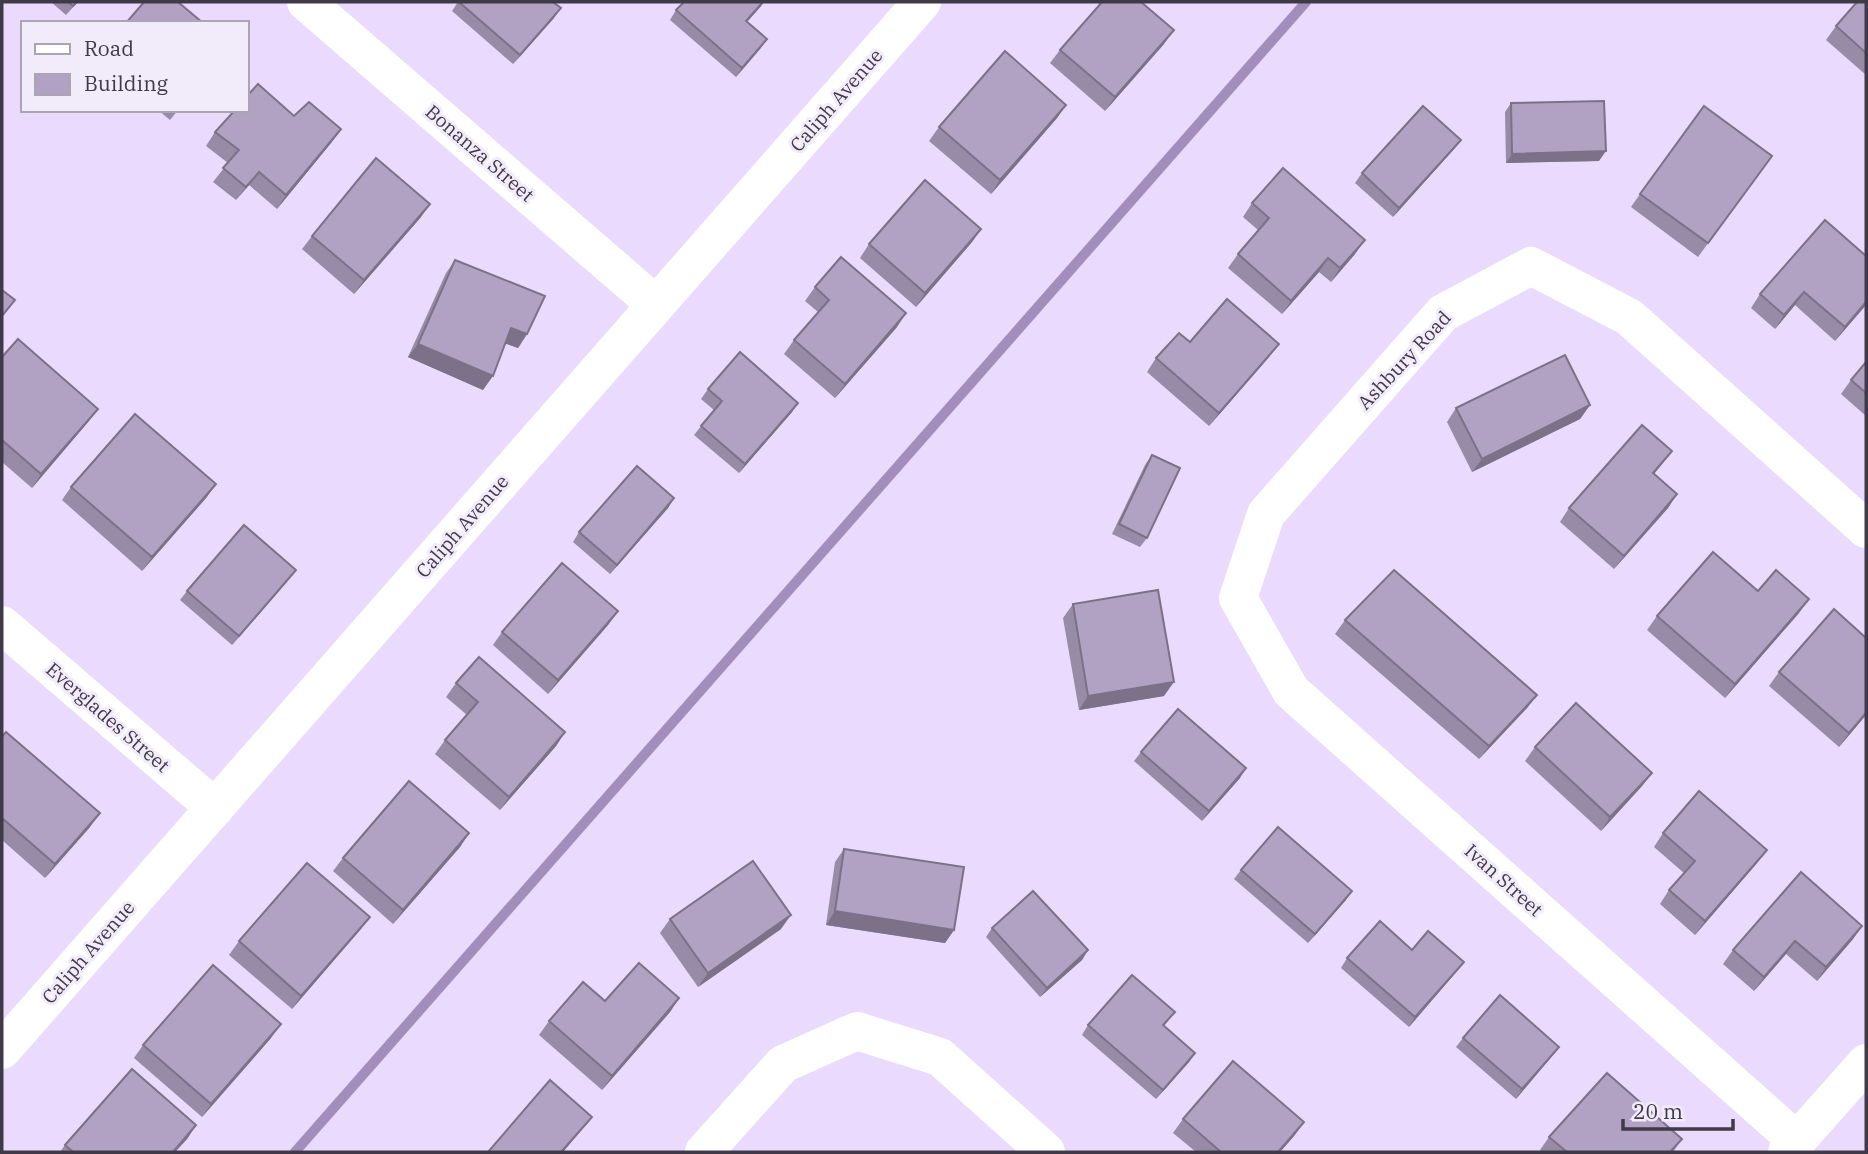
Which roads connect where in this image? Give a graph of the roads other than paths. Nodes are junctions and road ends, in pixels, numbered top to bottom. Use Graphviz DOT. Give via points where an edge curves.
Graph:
graph roads {
  1 [pos="306,2"];
  2 [pos="922,2"];
  3 [pos="655,304"];
  4 [pos="1866,529"];
  5 [pos="1238,598"];
  6 [pos="2,625"];
  7 [pos="215,808"];
  8 [pos="2,1050"];
  9 [pos="1866,1063"];
  10 [pos="1792,1147"];
  11 [pos="705,1152"];
  12 [pos="1046,1152"];
  1 -- 3 [label="street, Bonanza Street"];
  2 -- 3 [label="street, Caliph Avenue"];
  3 -- 7 [label="street, Caliph Avenue"];
  4 -- 5 [label="street, Ashbury Road" via="1629,317 1531,266 1443,313 1425,333 1266,514"];
  5 -- 10 [label="street, Ivan Street" via="1291,691"];
  6 -- 7 [label="street, Everglades Street"];
  7 -- 8 [label="street, Caliph Avenue"];
  9 -- 10 [label="street"];
  11 -- 12 [label="street" via="783,1064 857,1031 940,1057"];
}
